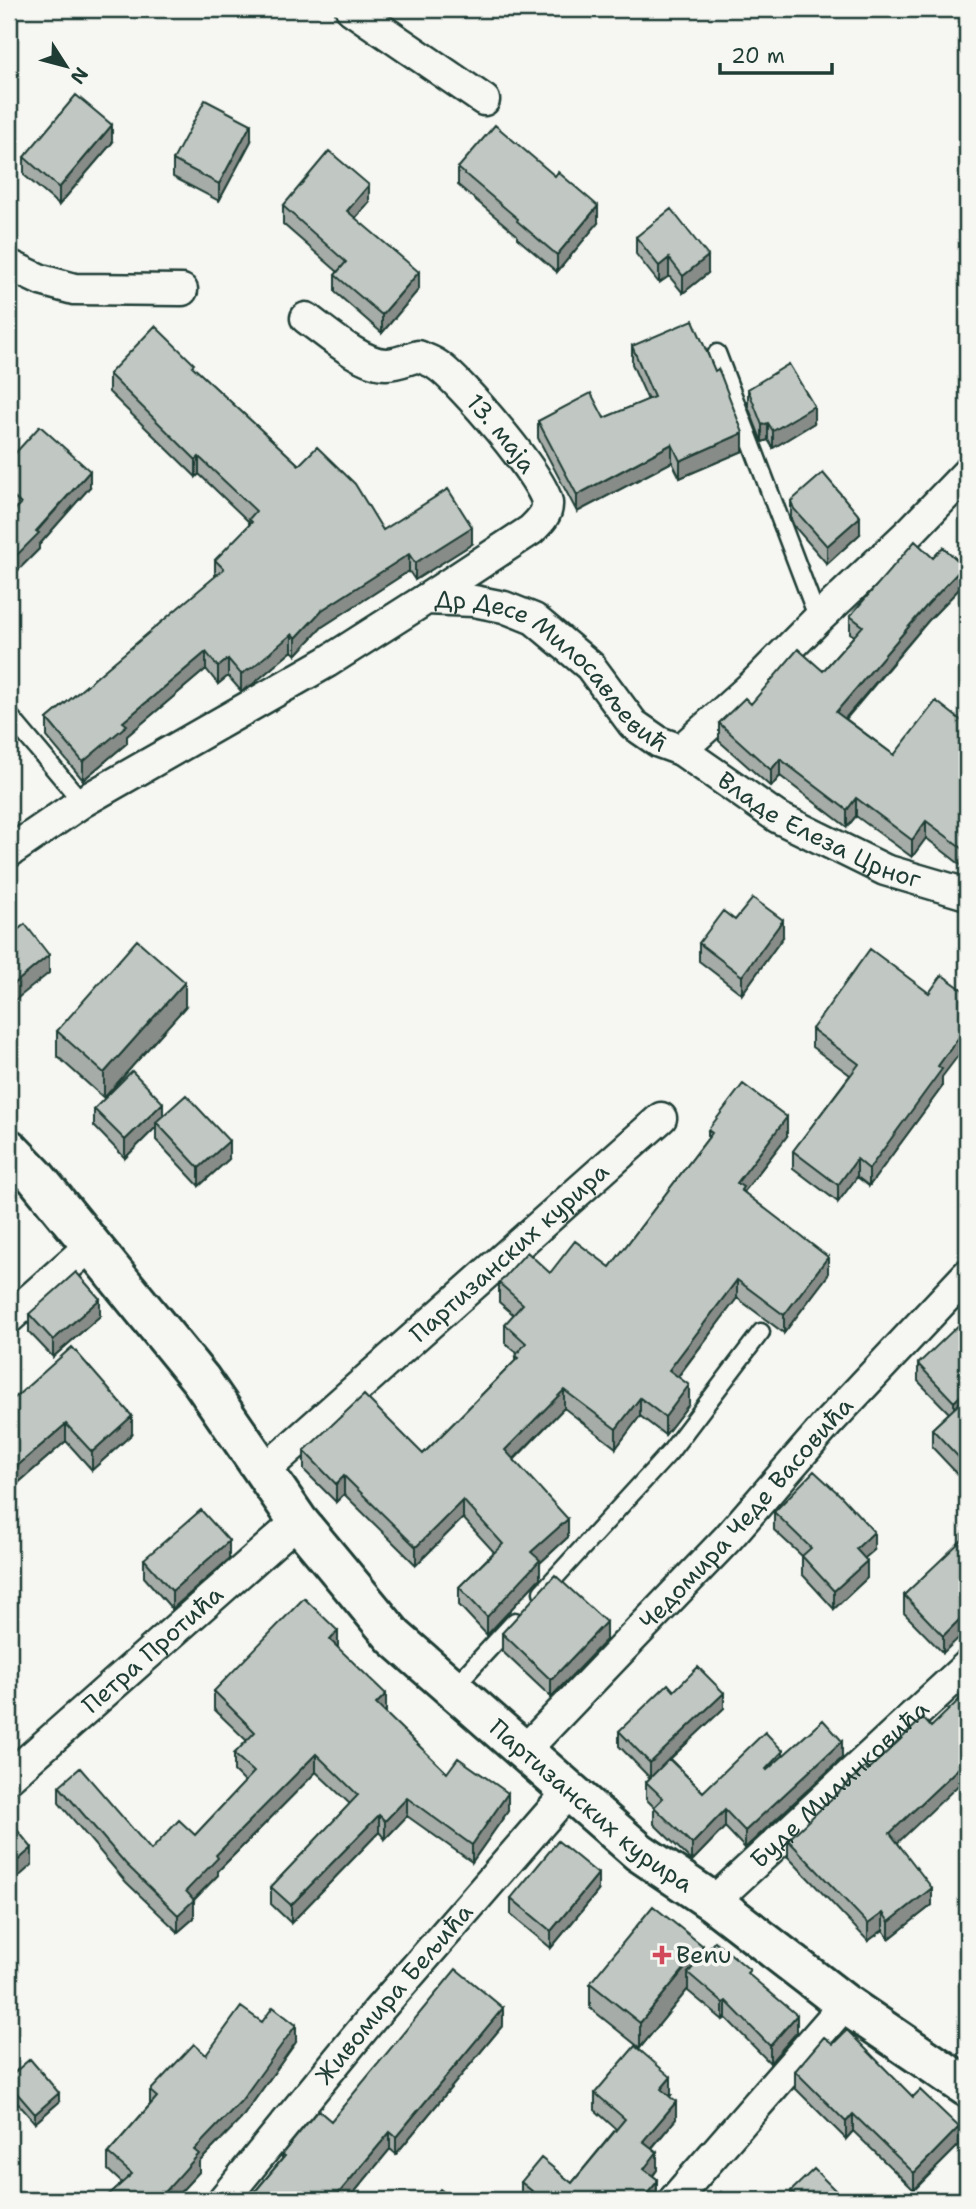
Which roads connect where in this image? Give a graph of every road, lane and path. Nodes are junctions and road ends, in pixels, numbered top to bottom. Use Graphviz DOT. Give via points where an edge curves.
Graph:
graph roads {
  1 [pos="351,9"];
  2 [pos="484,100"];
  3 [pos="9,265"];
  4 [pos="182,290"];
  5 [pos="306,318"];
  6 [pos="717,353"];
  7 [pos="967,473"];
  8 [pos="425,599"];
  9 [pos="818,619"];
  10 [pos="9,715"];
  11 [pos="681,750"];
  12 [pos="82,802"];
  13 [pos="9,852"];
  14 [pos="967,894"];
  15 [pos="661,1118"];
  16 [pos="9,1149"];
  17 [pos="91,1244"];
  18 [pos="967,1275"];
  19 [pos="9,1318"];
  20 [pos="761,1332"];
  21 [pos="265,1470"];
  22 [pos="299,1521"];
  23 [pos="967,1667"];
  24 [pos="454,1687"];
  25 [pos="525,1750"];
  26 [pos="9,1777"];
  27 [pos="570,1790"];
  28 [pos="713,1902"];
  29 [pos="845,2004"];
  30 [pos="967,2087"];
  31 [pos="223,2200"];
  32 [pos="674,2200"];
  1 -- 2 [label="street"];
  3 -- 4 [label="street" via="74,289"];
  5 -- 8 [label="street, 13. маја" via="368,362 386,364 418,356 438,365 512,443 547,503 543,518 531,530"];
  6 -- 9 [label="lane"];
  7 -- 9 [label="street, Др Десе Милосављевић"];
  8 -- 11 [label="street, Др Десе Милосављевић" via="474,601 534,619 590,666 633,724"];
  8 -- 12 [label="street, Др Десе Милосављевић" via="316,668"];
  9 -- 11 [label="street, Др Десе Милосављевић"];
  10 -- 12 [label="lane"];
  11 -- 14 [label="street, Владе Елеза Црног" via="777,817 885,870"];
  12 -- 13 [label="street, Др Десе Милосављевић"];
  15 -- 21 [label="street, Партизанских курира"];
  16 -- 17 [label="street, Партизанских курира"];
  17 -- 19 [label="street"];
  17 -- 21 [label="street, Партизанских курира" via="201,1380"];
  18 -- 25 [label="street, Чедомира Чеде Васовића" via="728,1538"];
  20 -- 24 [label="lane" via="670,1452"];
  21 -- 22 [label="street, Партизанских курира"];
  22 -- 24 [label="street, Партизанских курира" via="394,1637"];
  22 -- 26 [label="street, Петра Протића"];
  23 -- 28 [label="street, Буде Милинковића"];
  24 -- 25 [label="street, Партизанских курира"];
  25 -- 27 [label="street, Партизанских курира"];
  27 -- 28 [label="street, Партизанских курира" via="639,1852"];
  27 -- 31 [label="street, Живомира Бељића" via="377,2012"];
  28 -- 29 [label="street, Партизанских курира"];
  29 -- 30 [label="street, Партизанских курира"];
  29 -- 32 [label="street"];
}
